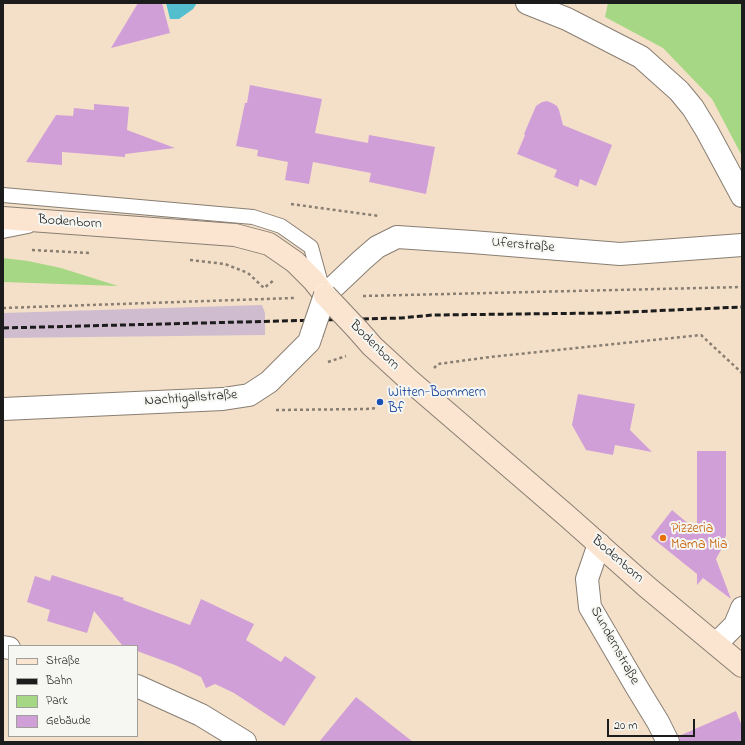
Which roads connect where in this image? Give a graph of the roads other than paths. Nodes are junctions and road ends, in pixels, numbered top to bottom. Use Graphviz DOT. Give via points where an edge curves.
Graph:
graph roads {
  1 [pos="527,3"];
  2 [pos="739,182"];
  3 [pos="3,195"];
  4 [pos="3,218"];
  5 [pos="49,221"];
  6 [pos="3,231"];
  7 [pos="742,245"];
  8 [pos="319,288"];
  9 [pos="3,410"];
  10 [pos="599,544"];
  11 [pos="742,608"];
  12 [pos="716,644"];
  13 [pos="742,666"];
  14 [pos="138,686"];
  15 [pos="245,742"];
  16 [pos="668,742"];
  1 -- 2 [label="street" via="567,18 640,57 679,91 693,108"];
  3 -- 8 [label="lane" via="253,217 281,226 311,247"];
  4 -- 5 [label="main road, Bodenborn"];
  5 -- 6 [label="lane"];
  5 -- 8 [label="main road, Bodenborn" via="236,235 269,244 295,262"];
  7 -- 8 [label="street, Uferstraße" via="620,254 397,237 377,247 342,278"];
  8 -- 9 [label="street, Nachtigallstraße, bridge" via="310,342 269,382 249,395 223,399"];
  8 -- 10 [label="main road, Bodenborn, bridge" via="372,346 409,380"];
  10 -- 12 [label="main road, Bodenborn"];
  10 -- 16 [label="street, Sundernstraße" via="587,579 590,607"];
  11 -- 12 [label="street" via="735,625"];
  12 -- 13 [label="main road, Bodenborn"];
  14 -- 15 [label="street" via="201,715"];
}
